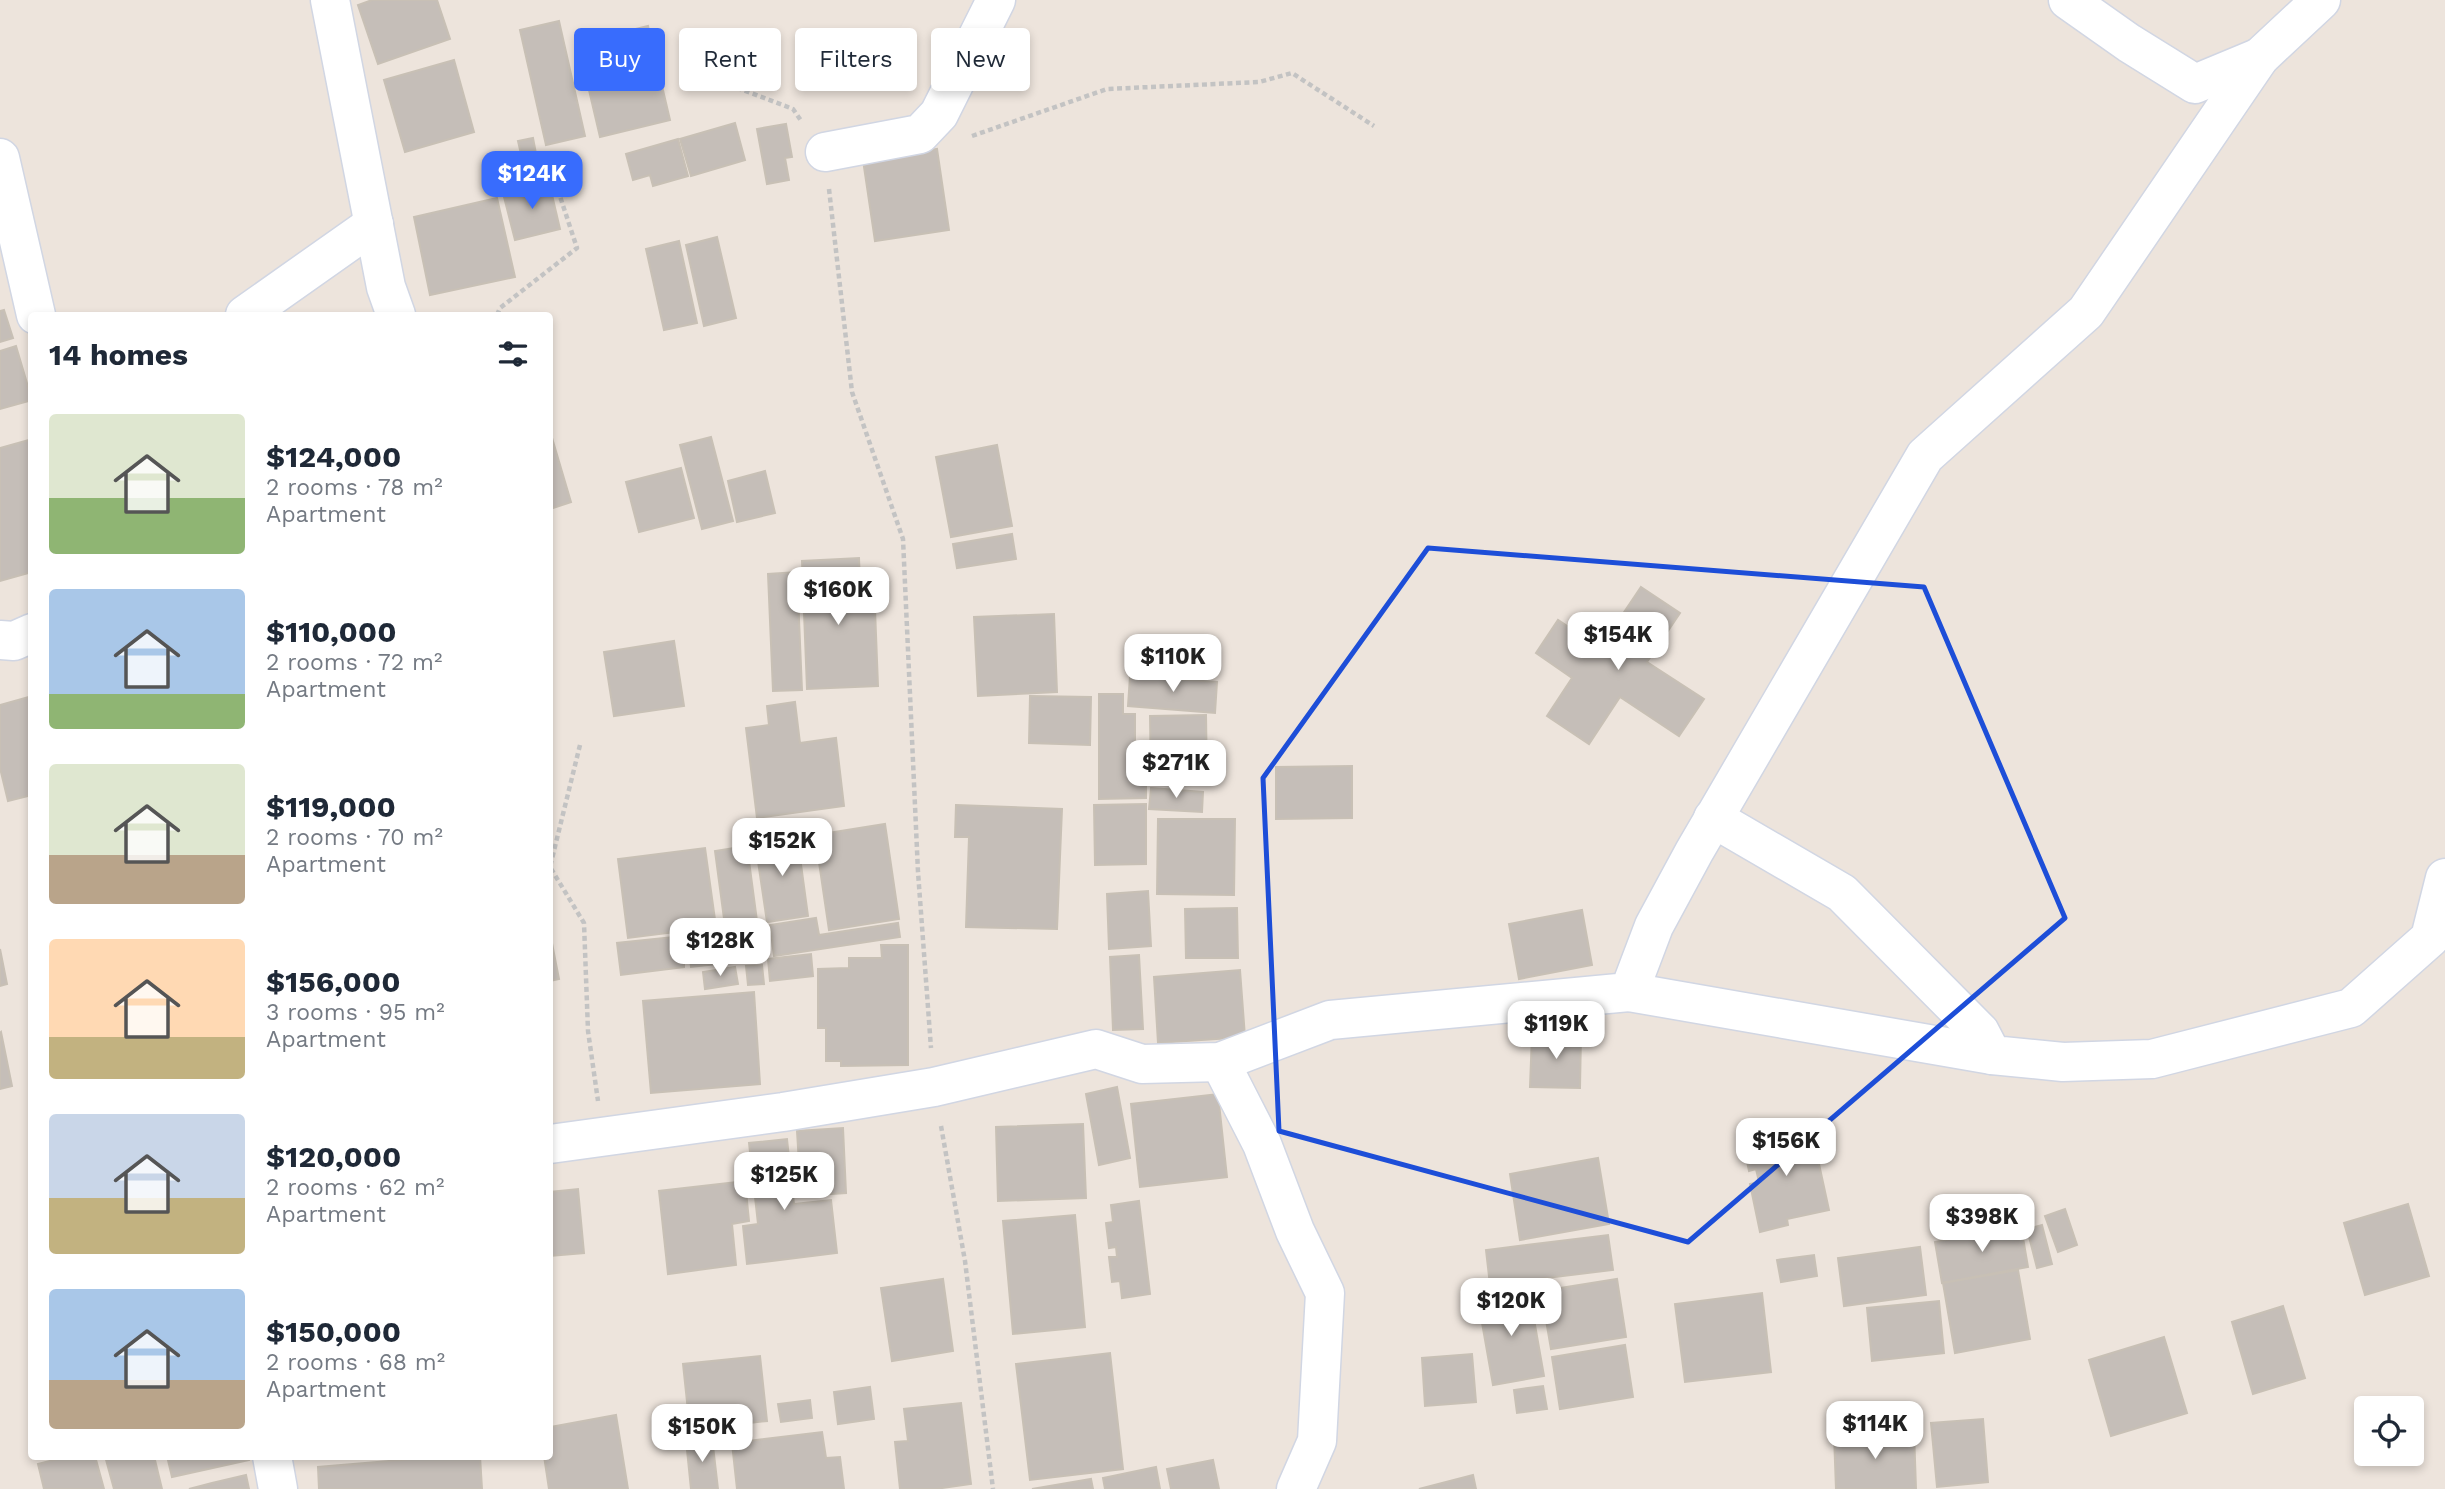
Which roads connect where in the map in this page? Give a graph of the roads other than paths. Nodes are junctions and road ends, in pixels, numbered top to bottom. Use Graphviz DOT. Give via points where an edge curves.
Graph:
graph roads {
  1 [pos="330,0"];
  2 [pos="996,0"];
  3 [pos="2067,0"];
  4 [pos="2321,0"];
  5 [pos="2260,57"];
  6 [pos="2195,84"];
  7 [pos="825,152"];
  8 [pos="0,158"];
  9 [pos="2188,163"];
  10 [pos="374,224"];
  11 [pos="35,312"];
  12 [pos="249,312"];
  13 [pos="395,312"];
  14 [pos="1713,818"];
  15 [pos="2445,878"];
  16 [pos="1629,992"];
  17 [pos="1992,1055"];
  18 [pos="1220,1062"];
  19 [pos="553,1144"];
  20 [pos="273,1460"];
  21 [pos="278,1489"];
  22 [pos="1296,1489"];
  1 -- 10 [label="street"];
  2 -- 7 [label="street" via="939,114 920,135"];
  3 -- 6 [label="street"];
  4 -- 5 [label="street"];
  5 -- 6 [label="street"];
  5 -- 9 [label="street"];
  6 -- 9 [label="street"];
  8 -- 11 [label="street"];
  9 -- 14 [label="street" via="2086,312 1926,456"];
  10 -- 12 [label="street"];
  10 -- 13 [label="street"];
  14 -- 16 [label="street" via="1654,926"];
  14 -- 17 [label="street" via="1842,893 1980,1032"];
  15 -- 17 [label="street" via="2430,938 2351,1008 2152,1059 2063,1062"];
  16 -- 17 [label="street"];
  16 -- 18 [label="street" via="1330,1020"];
  18 -- 19 [label="street" via="1142,1064 1096,1049 934,1087"];
  18 -- 22 [label="street" via="1262,1144 1325,1293 1317,1441"];
  20 -- 21 [label="street"];
}
